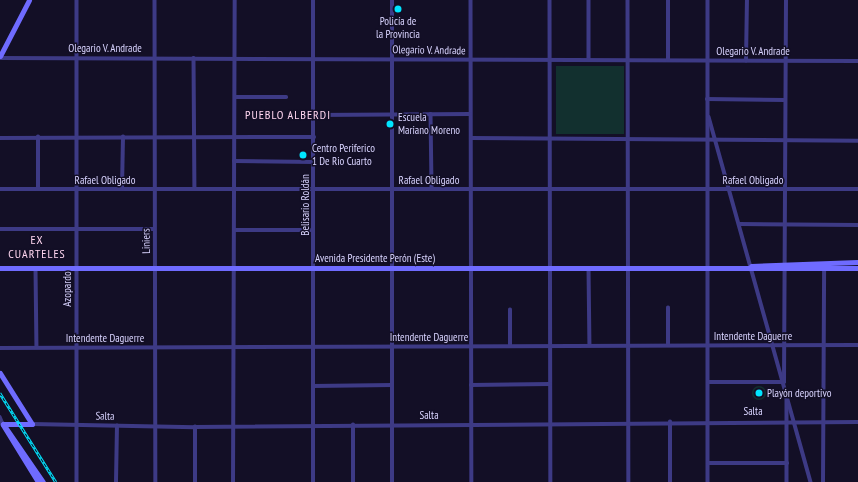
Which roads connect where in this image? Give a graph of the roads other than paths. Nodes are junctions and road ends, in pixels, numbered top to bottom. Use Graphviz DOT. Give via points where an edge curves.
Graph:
graph roads {
  1 [pos="29,0"];
  2 [pos="77,0"];
  3 [pos="155,0"];
  4 [pos="235,0"];
  5 [pos="314,0"];
  6 [pos="392,0"];
  7 [pos="470,0"];
  8 [pos="550,0"];
  9 [pos="589,0"];
  10 [pos="628,0"];
  11 [pos="668,0"];
  12 [pos="708,0"];
  13 [pos="747,0"];
  14 [pos="786,0"];
  15 [pos="0,57"];
  16 [pos="77,57"];
  17 [pos="154,57"];
  18 [pos="194,58"];
  19 [pos="235,58"];
  20 [pos="313,58"];
  21 [pos="392,58"];
  22 [pos="470,59"];
  23 [pos="550,60"];
  24 [pos="589,60"];
  25 [pos="629,60"];
  26 [pos="668,60"];
  27 [pos="785,60"];
  28 [pos="707,61"];
  29 [pos="746,61"];
  30 [pos="858,61"];
  31 [pos="286,96"];
  32 [pos="234,97"];
  33 [pos="707,99"];
  34 [pos="785,100"];
  35 [pos="707,112"];
  36 [pos="431,114"];
  37 [pos="470,114"];
  38 [pos="314,115"];
  39 [pos="392,115"];
  40 [pos="38,137"];
  41 [pos="76,137"];
  42 [pos="123,137"];
  43 [pos="154,137"];
  44 [pos="195,137"];
  45 [pos="234,137"];
  46 [pos="314,137"];
  47 [pos="0,138"];
  48 [pos="471,138"];
  49 [pos="550,139"];
  50 [pos="629,139"];
  51 [pos="707,139"];
  52 [pos="715,140"];
  53 [pos="785,140"];
  54 [pos="858,141"];
  55 [pos="234,162"];
  56 [pos="314,162"];
  57 [pos="0,189"];
  58 [pos="38,189"];
  59 [pos="75,189"];
  60 [pos="122,189"];
  61 [pos="155,189"];
  62 [pos="195,189"];
  63 [pos="234,189"];
  64 [pos="314,189"];
  65 [pos="392,189"];
  66 [pos="432,189"];
  67 [pos="471,189"];
  68 [pos="550,189"];
  69 [pos="629,189"];
  70 [pos="707,189"];
  71 [pos="730,189"];
  72 [pos="785,189"];
  73 [pos="858,189"];
  74 [pos="740,224"];
  75 [pos="785,224"];
  76 [pos="858,225"];
  77 [pos="154,228"];
  78 [pos="0,229"];
  79 [pos="75,229"];
  80 [pos="234,230"];
  81 [pos="314,230"];
  82 [pos="858,262"];
  83 [pos="785,265"];
  84 [pos="751,266"];
  85 [pos="470,267"];
  86 [pos="630,267"];
  87 [pos="707,267"];
  88 [pos="0,268"];
  89 [pos="155,268"];
  90 [pos="233,268"];
  91 [pos="313,268"];
  92 [pos="392,268"];
  93 [pos="550,268"];
  94 [pos="589,268"];
  95 [pos="824,268"];
  96 [pos="858,268"];
  97 [pos="36,269"];
  98 [pos="76,269"];
  99 [pos="668,308"];
  100 [pos="510,310"];
  101 [pos="668,344"];
  102 [pos="708,344"];
  103 [pos="471,345"];
  104 [pos="510,345"];
  105 [pos="550,345"];
  106 [pos="590,345"];
  107 [pos="629,345"];
  108 [pos="773,345"];
  109 [pos="784,345"];
  110 [pos="823,345"];
  111 [pos="858,345"];
  112 [pos="233,346"];
  113 [pos="313,346"];
  114 [pos="392,346"];
  115 [pos="37,347"];
  116 [pos="76,347"];
  117 [pos="155,347"];
  118 [pos="0,348"];
  119 [pos="0,373"];
  120 [pos="708,382"];
  121 [pos="784,382"];
  122 [pos="550,384"];
  123 [pos="392,385"];
  124 [pos="471,385"];
  125 [pos="313,386"];
  126 [pos="787,392"];
  127 [pos="0,417"];
  128 [pos="794,420"];
  129 [pos="708,421"];
  130 [pos="786,421"];
  131 [pos="823,421"];
  132 [pos="670,422"];
  133 [pos="858,422"];
  134 [pos="629,423"];
  135 [pos="2,424"];
  136 [pos="32,424"];
  137 [pos="551,424"];
  138 [pos="77,425"];
  139 [pos="313,425"];
  140 [pos="353,425"];
  141 [pos="392,425"];
  142 [pos="471,425"];
  143 [pos="117,426"];
  144 [pos="156,426"];
  145 [pos="195,426"];
  146 [pos="233,426"];
  147 [pos="708,463"];
  148 [pos="787,463"];
  149 [pos="38,482"];
  150 [pos="43,482"];
  151 [pos="77,482"];
  152 [pos="116,482"];
  153 [pos="156,482"];
  154 [pos="195,482"];
  155 [pos="233,482"];
  156 [pos="313,482"];
  157 [pos="353,482"];
  158 [pos="392,482"];
  159 [pos="472,482"];
  160 [pos="551,482"];
  161 [pos="629,482"];
  162 [pos="670,482"];
  163 [pos="708,482"];
  164 [pos="787,482"];
  165 [pos="812,482"];
  166 [pos="822,482"];
  1 -- 15 [label="main road"];
  2 -- 16 [label="street, Azopardo"];
  3 -- 17 [label="street, Liniers"];
  4 -- 19 [label="street"];
  5 -- 20 [label="street, Belisario Roldán"];
  6 -- 21 [label="street"];
  7 -- 22 [label="street"];
  8 -- 23 [label="street"];
  9 -- 24 [label="street"];
  10 -- 25 [label="street"];
  11 -- 26 [label="street"];
  12 -- 28 [label="street"];
  13 -- 29 [label="street"];
  14 -- 27 [label="street"];
  15 -- 16 [label="street, Olegario V. Andrade"];
  16 -- 17 [label="street, Olegario V. Andrade"];
  16 -- 41 [label="street, Azopardo"];
  17 -- 18 [label="street, Olegario V. Andrade"];
  17 -- 43 [label="street, Liniers"];
  18 -- 19 [label="street, Olegario V. Andrade"];
  18 -- 44 [label="street"];
  19 -- 20 [label="street, Olegario V. Andrade"];
  19 -- 32 [label="street"];
  20 -- 21 [label="street, Olegario V. Andrade"];
  20 -- 38 [label="street, Belisario Roldán"];
  21 -- 22 [label="street, Olegario V. Andrade"];
  21 -- 39 [label="street"];
  22 -- 23 [label="street, Olegario V. Andrade"];
  22 -- 37 [label="street"];
  23 -- 24 [label="street, Olegario V. Andrade"];
  23 -- 49 [label="street"];
  24 -- 25 [label="street, Olegario V. Andrade"];
  25 -- 26 [label="street, Olegario V. Andrade"];
  25 -- 50 [label="street"];
  26 -- 28 [label="street, Olegario V. Andrade"];
  27 -- 29 [label="street, Olegario V. Andrade"];
  27 -- 30 [label="street, Olegario V. Andrade"];
  27 -- 34 [label="street"];
  28 -- 29 [label="street, Olegario V. Andrade"];
  28 -- 33 [label="street"];
  31 -- 32 [label="street"];
  32 -- 45 [label="street"];
  33 -- 34 [label="street"];
  33 -- 35 [label="street"];
  34 -- 53 [label="street"];
  35 -- 51 [label="street"];
  35 -- 52 [label="street"];
  36 -- 37 [label="street"];
  36 -- 39 [label="street"];
  36 -- 66 [label="street"];
  37 -- 48 [label="street"];
  38 -- 39 [label="street"];
  38 -- 46 [label="street, Belisario Roldán"];
  39 -- 65 [label="street"];
  40 -- 41 [label="street"];
  40 -- 47 [label="street"];
  40 -- 58 [label="street"];
  41 -- 42 [label="street"];
  41 -- 59 [label="street, Azopardo"];
  42 -- 43 [label="street"];
  42 -- 60 [label="street"];
  43 -- 44 [label="street"];
  43 -- 61 [label="street, Liniers"];
  44 -- 45 [label="street"];
  44 -- 62 [label="street"];
  45 -- 46 [label="street"];
  45 -- 55 [label="street"];
  46 -- 56 [label="street, Belisario Roldán"];
  48 -- 49 [label="street"];
  48 -- 67 [label="street"];
  49 -- 50 [label="street"];
  49 -- 68 [label="street"];
  50 -- 51 [label="street"];
  50 -- 69 [label="street"];
  51 -- 52 [label="street"];
  51 -- 70 [label="street"];
  52 -- 53 [label="street"];
  52 -- 71 [label="street"];
  53 -- 54 [label="street"];
  53 -- 72 [label="street"];
  55 -- 56 [label="street"];
  55 -- 63 [label="street"];
  56 -- 64 [label="street, Belisario Roldán"];
  57 -- 58 [label="street, Rafael Obligado"];
  58 -- 59 [label="street, Rafael Obligado"];
  59 -- 60 [label="street, Rafael Obligado"];
  59 -- 79 [label="street, Azopardo"];
  60 -- 61 [label="street, Rafael Obligado"];
  61 -- 62 [label="street, Rafael Obligado"];
  61 -- 77 [label="street, Liniers"];
  62 -- 63 [label="street, Rafael Obligado"];
  63 -- 64 [label="street, Rafael Obligado"];
  63 -- 80 [label="street"];
  64 -- 65 [label="street, Rafael Obligado"];
  64 -- 81 [label="street, Belisario Roldán"];
  65 -- 66 [label="street, Rafael Obligado"];
  65 -- 92 [label="street"];
  66 -- 67 [label="street, Rafael Obligado"];
  67 -- 68 [label="street, Rafael Obligado"];
  67 -- 85 [label="street"];
  68 -- 69 [label="street, Rafael Obligado"];
  68 -- 93 [label="street"];
  69 -- 70 [label="street, Rafael Obligado"];
  69 -- 86 [label="street"];
  70 -- 71 [label="street, Rafael Obligado"];
  70 -- 87 [label="street"];
  71 -- 72 [label="street, Rafael Obligado"];
  71 -- 74 [label="street"];
  72 -- 73 [label="street, Rafael Obligado"];
  72 -- 75 [label="street"];
  74 -- 75 [label="street"];
  74 -- 84 [label="street"];
  75 -- 76 [label="street"];
  75 -- 83 [label="street"];
  77 -- 79 [label="street"];
  77 -- 89 [label="street, Liniers"];
  78 -- 79 [label="street"];
  79 -- 98 [label="street, Azopardo"];
  80 -- 81 [label="street"];
  80 -- 90 [label="street"];
  81 -- 91 [label="street, Belisario Roldán"];
  82 -- 83 [label="main road, Avenida Presidente Perón (Este)"];
  83 -- 84 [label="main road, Avenida Presidente Perón (Este)"];
  83 -- 95 [label="main road, Avenida Presidente Perón (Este)"];
  83 -- 109 [label="street"];
  84 -- 87 [label="main road, Avenida Presidente Perón (Este)"];
  84 -- 108 [label="street"];
  85 -- 92 [label="main road, Avenida Presidente Perón (Este)"];
  85 -- 93 [label="main road, Avenida Presidente Perón (Este)"];
  85 -- 103 [label="street"];
  86 -- 87 [label="main road, Avenida Presidente Perón (Este)"];
  86 -- 94 [label="main road, Avenida Presidente Perón (Este)"];
  86 -- 107 [label="street"];
  87 -- 102 [label="street"];
  88 -- 97 [label="main road, Avenida Presidente Perón (Este)"];
  89 -- 90 [label="main road, Avenida Presidente Perón (Este)"];
  89 -- 98 [label="main road, Avenida Presidente Perón (Este)"];
  89 -- 117 [label="street, Liniers"];
  90 -- 91 [label="main road, Avenida Presidente Perón (Este)"];
  90 -- 112 [label="street"];
  91 -- 92 [label="main road, Avenida Presidente Perón (Este)"];
  91 -- 113 [label="street, Belisario Roldán"];
  92 -- 114 [label="street"];
  93 -- 94 [label="main road, Avenida Presidente Perón (Este)"];
  93 -- 105 [label="street"];
  94 -- 106 [label="street"];
  95 -- 96 [label="main road, Avenida Presidente Perón (Este)"];
  95 -- 110 [label="street"];
  97 -- 98 [label="main road, Avenida Presidente Perón (Este)"];
  97 -- 115 [label="street"];
  98 -- 116 [label="street, Azopardo"];
  99 -- 101 [label="street"];
  100 -- 104 [label="street"];
  101 -- 102 [label="street, Intendente Daguerre"];
  101 -- 107 [label="street, Intendente Daguerre"];
  102 -- 108 [label="street, Intendente Daguerre"];
  102 -- 120 [label="street"];
  103 -- 104 [label="street, Intendente Daguerre"];
  103 -- 114 [label="street, Intendente Daguerre"];
  103 -- 124 [label="street"];
  104 -- 105 [label="street, Intendente Daguerre"];
  105 -- 106 [label="street, Intendente Daguerre"];
  105 -- 122 [label="street"];
  106 -- 107 [label="street, Intendente Daguerre"];
  107 -- 134 [label="street"];
  108 -- 109 [label="street, Intendente Daguerre"];
  108 -- 121 [label="street"];
  109 -- 110 [label="street, Intendente Daguerre"];
  109 -- 121 [label="street"];
  110 -- 111 [label="street, Intendente Daguerre"];
  110 -- 131 [label="street"];
  112 -- 113 [label="street, Intendente Daguerre"];
  112 -- 117 [label="street, Intendente Daguerre"];
  112 -- 146 [label="street"];
  113 -- 114 [label="street, Intendente Daguerre"];
  113 -- 125 [label="street, Belisario Roldán"];
  114 -- 123 [label="street"];
  115 -- 116 [label="street, Intendente Daguerre"];
  115 -- 118 [label="street, Intendente Daguerre"];
  116 -- 117 [label="street, Intendente Daguerre"];
  116 -- 138 [label="street, Azopardo"];
  117 -- 144 [label="street, Liniers"];
  119 -- 136 [label="main road"];
  120 -- 121 [label="street"];
  120 -- 129 [label="street"];
  121 -- 126 [label="street"];
  122 -- 124 [label="street"];
  122 -- 137 [label="street"];
  123 -- 125 [label="street"];
  123 -- 141 [label="street"];
  124 -- 142 [label="street"];
  125 -- 139 [label="street, Belisario Roldán"];
  126 -- 128 [label="street"];
  126 -- 130 [label="street"];
  127 -- 135 [label="street"];
  128 -- 130 [label="street, Salta"];
  128 -- 131 [label="street, Salta"];
  128 -- 165 [label="street"];
  129 -- 130 [label="street, Salta"];
  129 -- 132 [label="street, Salta"];
  129 -- 147 [label="street"];
  130 -- 148 [label="street"];
  131 -- 133 [label="street, Salta"];
  131 -- 166 [label="street"];
  132 -- 134 [label="street, Salta"];
  132 -- 162 [label="street"];
  134 -- 137 [label="street, Salta"];
  134 -- 161 [label="street"];
  135 -- 136 [label="main road, Salta"];
  135 -- 149 [label="main road"];
  135 -- 150 [label="main road"];
  136 -- 138 [label="street, Salta"];
  137 -- 142 [label="street, Salta"];
  137 -- 160 [label="street"];
  138 -- 143 [label="street, Salta"];
  138 -- 151 [label="street, Azopardo"];
  139 -- 140 [label="street, Salta"];
  139 -- 146 [label="street, Salta"];
  139 -- 156 [label="street, Belisario Roldán"];
  140 -- 141 [label="street, Salta"];
  140 -- 157 [label="street"];
  141 -- 142 [label="street, Salta"];
  141 -- 158 [label="street"];
  142 -- 159 [label="street"];
  143 -- 144 [label="street, Salta"];
  143 -- 152 [label="street"];
  144 -- 145 [label="street, Salta"];
  144 -- 153 [label="street, Liniers"];
  145 -- 146 [label="street, Salta"];
  145 -- 154 [label="street"];
  146 -- 155 [label="street"];
  147 -- 148 [label="street"];
  147 -- 163 [label="street"];
  148 -- 164 [label="street"];
}
